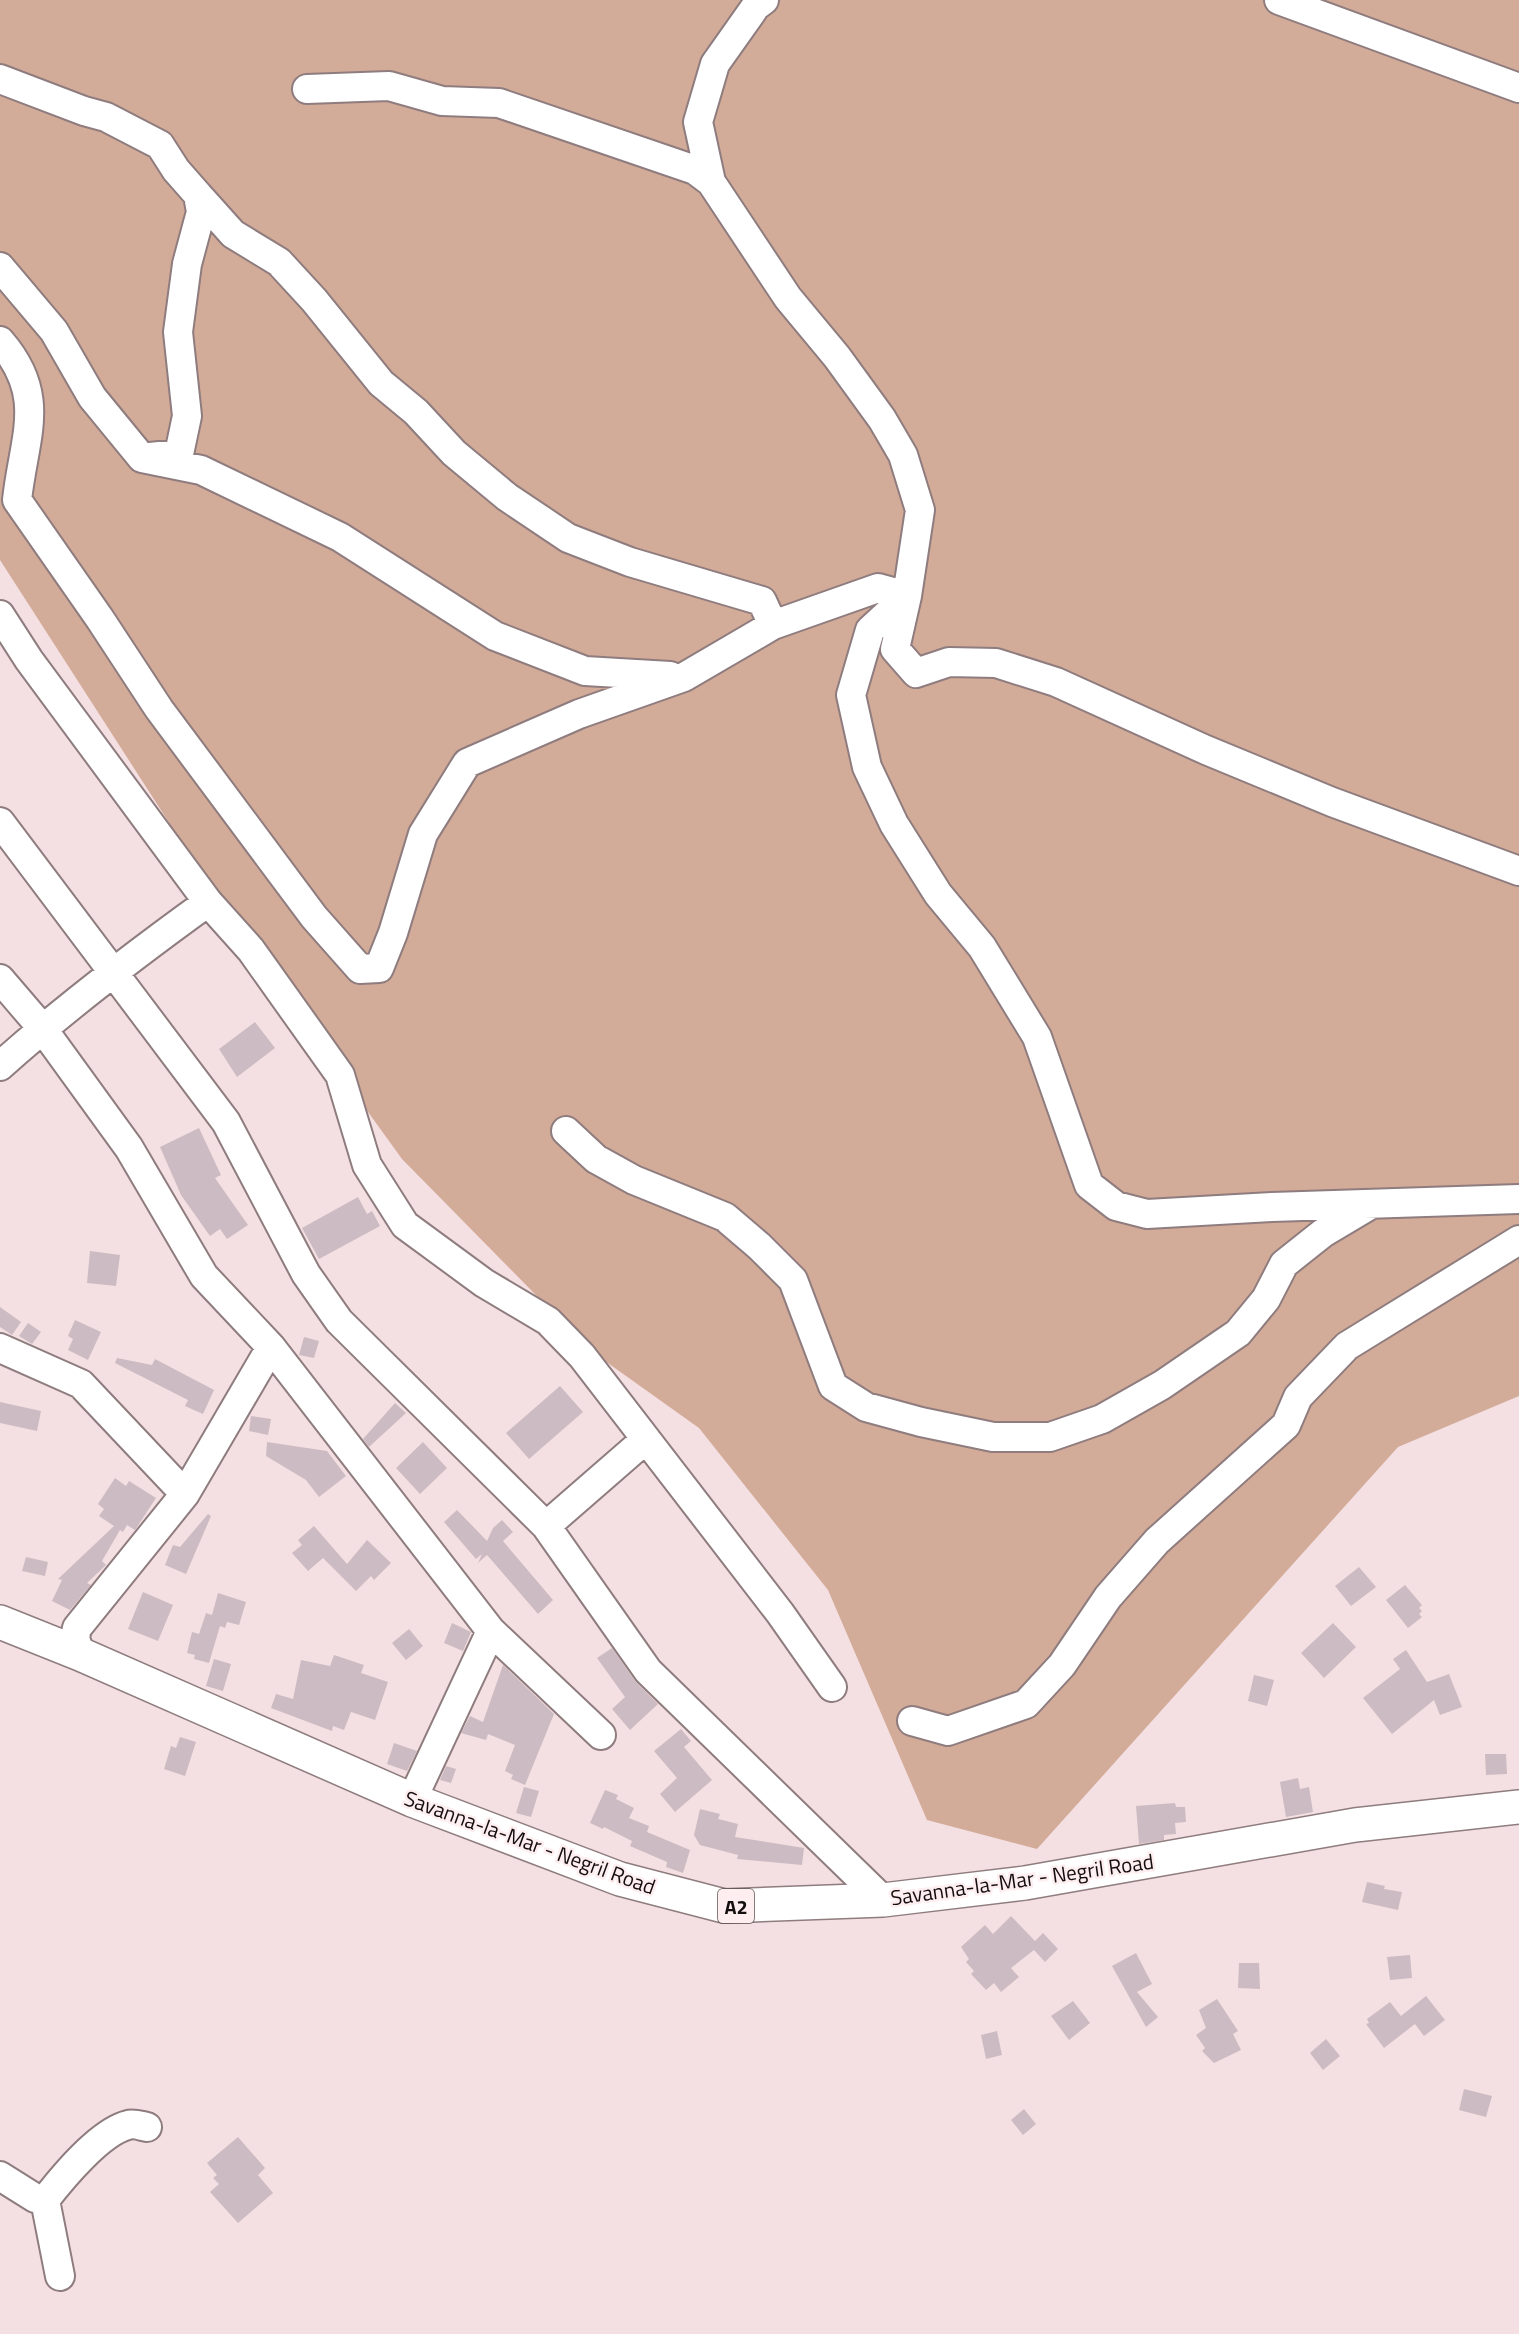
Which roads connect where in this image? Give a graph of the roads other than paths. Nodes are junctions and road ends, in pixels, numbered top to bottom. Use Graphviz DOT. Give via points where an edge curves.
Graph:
graph roads {
  1 [pos="764,0"];
  2 [pos="1279,0"];
  3 [pos="0,79"];
  4 [pos="1519,88"];
  5 [pos="307,89"];
  6 [pos="711,182"];
  7 [pos="198,195"];
  8 [pos="0,267"];
  9 [pos="0,341"];
  10 [pos="142,458"];
  11 [pos="907,596"];
  12 [pos="0,615"];
  13 [pos="773,625"];
  14 [pos="684,677"];
  15 [pos="0,822"];
  16 [pos="1519,871"];
  17 [pos="208,902"];
  18 [pos="114,971"];
  19 [pos="0,979"];
  20 [pos="42,1028"];
  21 [pos="0,1066"];
  22 [pos="566,1131"];
  23 [pos="1519,1199"];
  24 [pos="1372,1204"];
  25 [pos="1519,1240"];
  26 [pos="271,1347"];
  27 [pos="0,1348"];
  28 [pos="646,1439"];
  29 [pos="185,1494"];
  30 [pos="546,1526"];
  31 [pos="0,1622"];
  32 [pos="491,1631"];
  33 [pos="80,1654"];
  34 [pos="832,1687"];
  35 [pos="912,1721"];
  36 [pos="602,1735"];
  37 [pos="412,1800"];
  38 [pos="1519,1807"];
  39 [pos="883,1900"];
  40 [pos="147,2127"];
  41 [pos="0,2176"];
  42 [pos="45,2200"];
  43 [pos="60,2276"];
  1 -- 6 [label="street" via="715,64 698,122"];
  2 -- 4 [label="street"];
  3 -- 7 [label="street" via="106,117 160,145"];
  5 -- 6 [label="street" via="389,86 442,101 499,103 695,170"];
  6 -- 11 [label="street" via="788,298 882,419 903,456 920,510"];
  7 -- 10 [label="street" via="201,212 187,264 178,332 187,416 179,454"];
  7 -- 13 [label="street" via="233,234 279,262 381,383 507,497 568,538 630,562 762,601"];
  8 -- 10 [label="street" via="54,331 92,397"];
  9 -- 14 [label="street" via="16,360 29,389 30,423 17,500 159,709 314,916 360,969 378,968 393,933 423,834 467,762 579,714"];
  10 -- 14 [label="street" via="201,470 339,537 495,636 585,671"];
  11 -- 13 [label="street" via="878,588"];
  11 -- 16 [label="street" via="895,649 916,673 948,662 996,663 1046,679 1332,802"];
  11 -- 24 [label="street" via="870,630 851,695 867,766 894,824 938,894 982,947 1037,1037 1089,1185 1116,1206 1147,1214"];
  12 -- 17 [label="street" via="28,660"];
  13 -- 14 [label="street"];
  15 -- 18 [label="street"];
  17 -- 18 [label="street"];
  17 -- 28 [label="street" via="251,950 340,1075 367,1165 405,1225 484,1283 548,1321 582,1356"];
  18 -- 20 [label="street"];
  18 -- 30 [label="street" via="226,1122 306,1274 339,1321"];
  19 -- 20 [label="street"];
  20 -- 21 [label="street"];
  20 -- 26 [label="street" via="129,1148 204,1276"];
  22 -- 24 [label="street" via="596,1159 634,1180 725,1217 759,1246 793,1280 833,1386 866,1407 993,1437 1050,1437 1102,1419 1161,1385 1238,1334 1266,1299 1284,1264 1323,1233"];
  23 -- 24 [label="street"];
  25 -- 35 [label="street" via="1347,1346 1298,1397 1286,1425 1157,1541 1108,1597 1062,1665 1026,1704 948,1731"];
  26 -- 29 [label="street"];
  26 -- 32 [label="street"];
  27 -- 29 [label="street" via="81,1384"];
  28 -- 30 [label="street"];
  28 -- 34 [label="street" via="780,1612"];
  29 -- 33 [label="street" via="77,1628 75,1638"];
  30 -- 39 [label="street" via="648,1671"];
  31 -- 33 [label="main road, Savanna-la-Mar - Negril Road / A2"];
  32 -- 36 [label="street"];
  32 -- 37 [label="street"];
  33 -- 37 [label="main road, Savanna-la-Mar - Negril Road / A2"];
  37 -- 39 [label="main road, Savanna-la-Mar - Negril Road / A2" via="620,1879 724,1906"];
  38 -- 39 [label="main road, Savanna-la-Mar - Negril Road / A2" via="1355,1825 1025,1883"];
  40 -- 42 [label="street" via="131,2124 117,2129 69,2168"];
  41 -- 42 [label="street"];
  42 -- 43 [label="street"];
}
